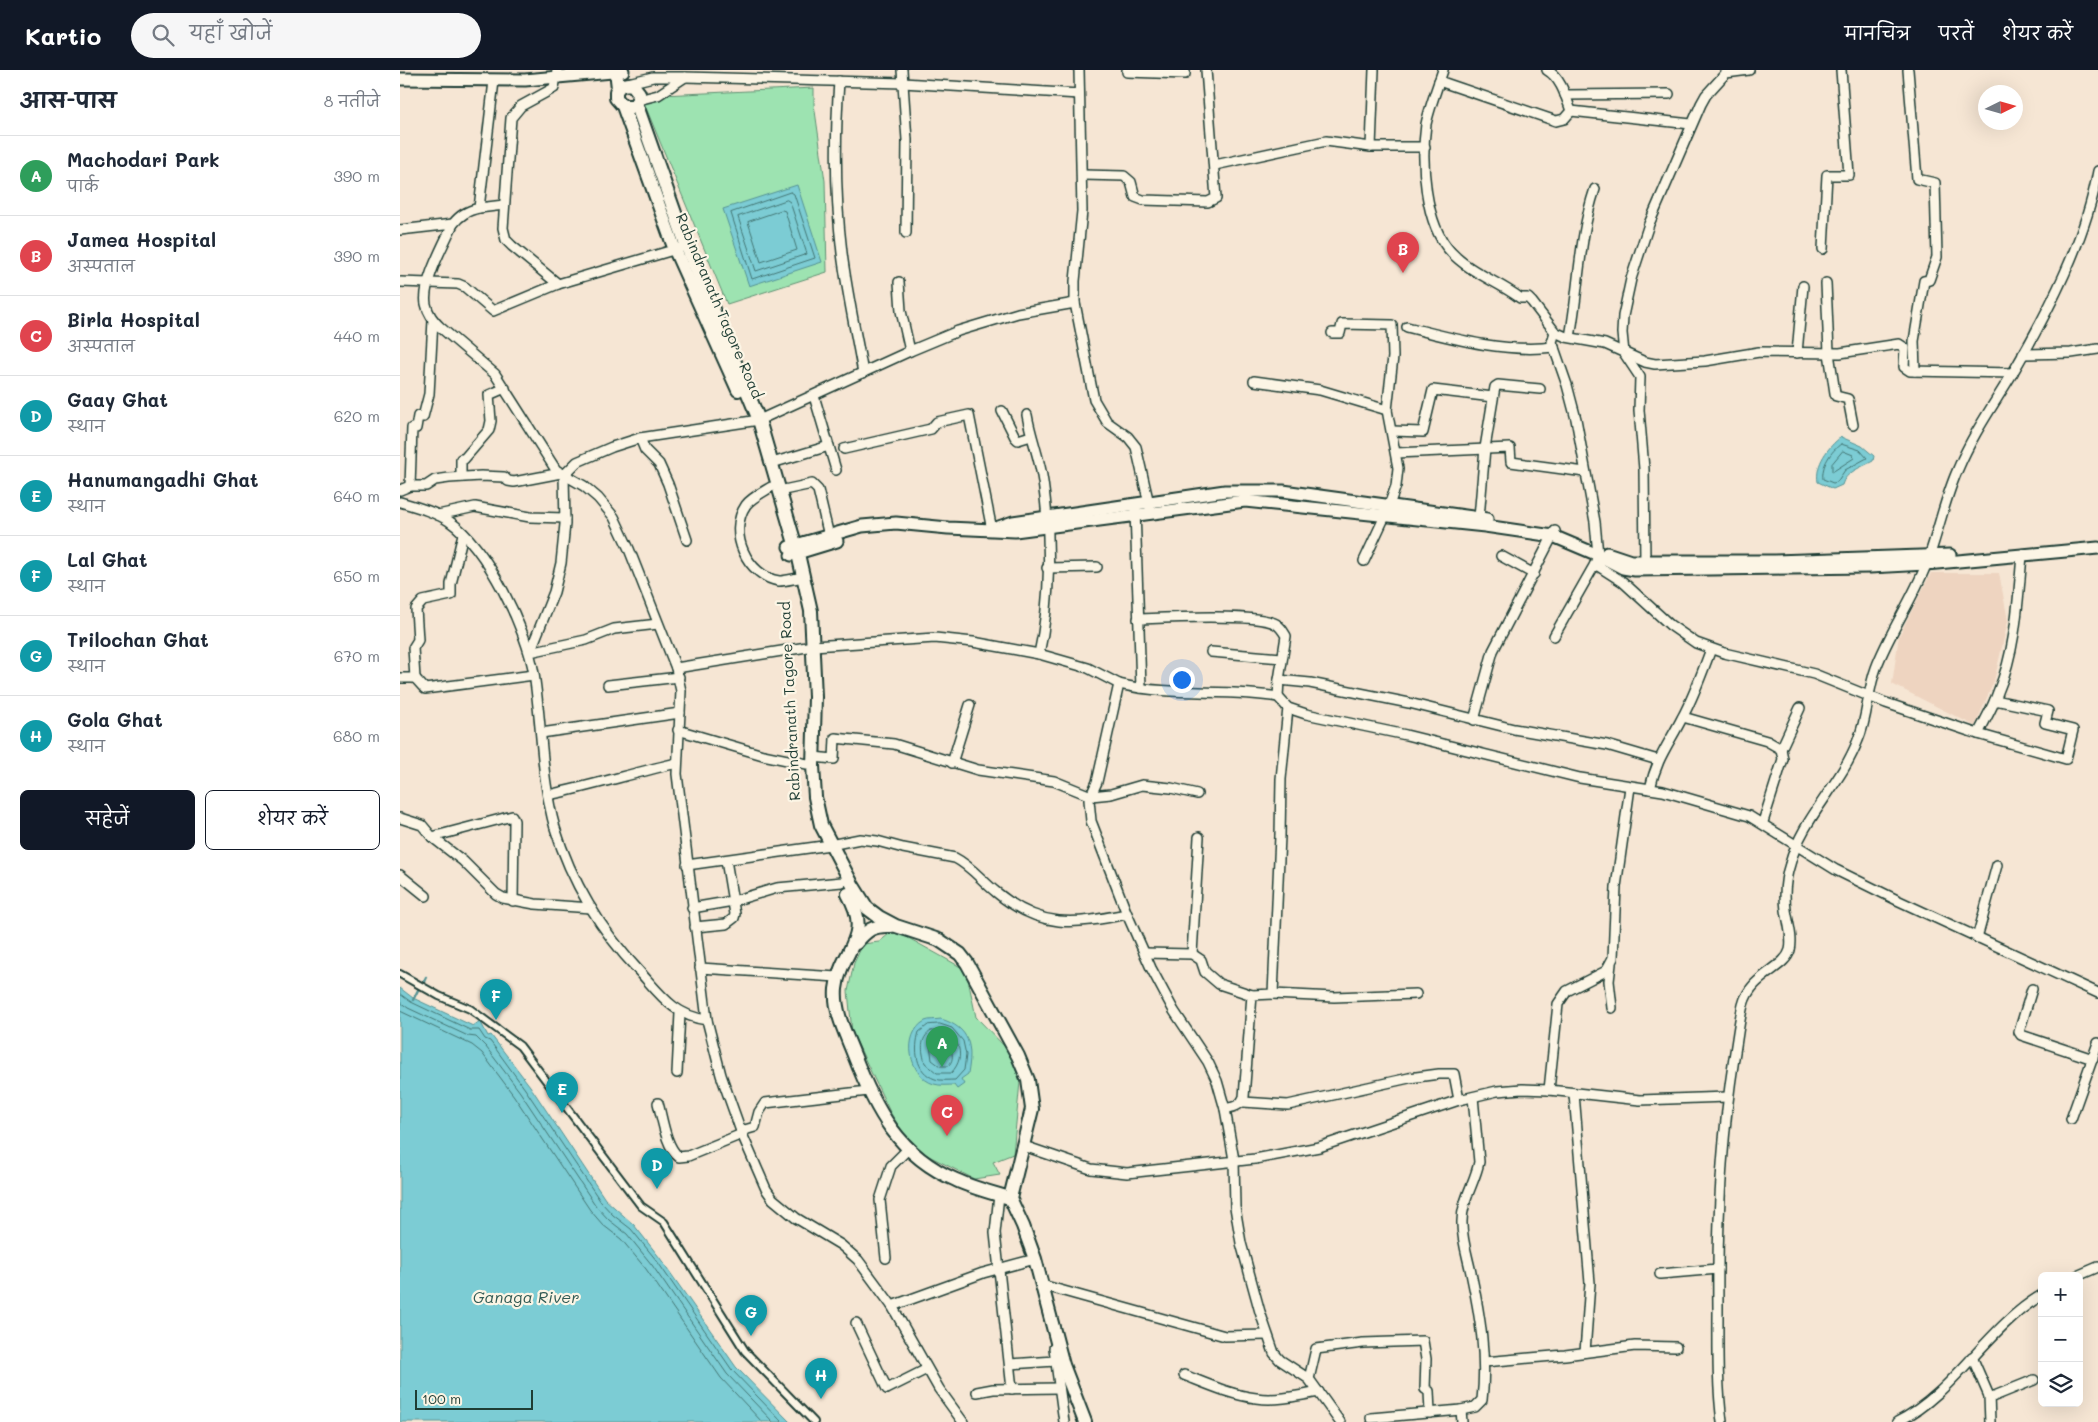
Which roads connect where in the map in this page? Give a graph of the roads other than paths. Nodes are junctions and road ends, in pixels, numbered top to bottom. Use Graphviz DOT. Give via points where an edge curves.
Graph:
graph roads {
  1 [pos="619,70"];
  2 [pos="902,70"];
  3 [pos="1079,70"];
  4 [pos="1127,70"];
  5 [pos="1186,70"];
  6 [pos="1206,70"];
  7 [pos="1374,70"];
  8 [pos="1443,70"];
  9 [pos="1547,70"];
  10 [pos="1749,70"];
  11 [pos="1841,70"];
  12 [pos="1908,70"];
  13 [pos="1728,72"];
  14 [pos="557,74"];
  15 [pos="421,75"];
  16 [pos="788,75"];
  17 [pos="685,77"];
  18 [pos="400,79"];
  19 [pos="494,80"];
  20 [pos="838,81"];
  21 [pos="1439,81"];
  22 [pos="903,83"];
  23 [pos="624,85"];
  24 [pos="1079,94"];
  25 [pos="1565,94"];
  26 [pos="1669,94"];
  27 [pos="637,102"];
  28 [pos="623,106"];
  29 [pos="1571,111"];
  30 [pos="1690,124"];
  31 [pos="1370,147"];
  32 [pos="1425,147"];
  33 [pos="1215,165"];
  34 [pos="2098,171"];
  35 [pos="1083,175"];
  36 [pos="1594,188"];
  37 [pos="504,206"];
  38 [pos="479,208"];
  39 [pos="453,224"];
  40 [pos="400,230"];
  41 [pos="906,233"];
  42 [pos="681,248"];
  43 [pos="1823,249"];
  44 [pos="400,282"];
  45 [pos="428,282"];
  46 [pos="899,282"];
  47 [pos="1826,283"];
  48 [pos="558,284"];
  49 [pos="1803,286"];
  50 [pos="1075,303"];
  51 [pos="432,320"];
  52 [pos="1407,327"];
  53 [pos="1555,332"];
  54 [pos="1332,333"];
  55 [pos="1570,337"];
  56 [pos="1554,347"];
  57 [pos="2098,349"];
  58 [pos="910,351"];
  59 [pos="1624,353"];
  60 [pos="1797,353"];
  61 [pos="1829,354"];
  62 [pos="2023,354"];
  63 [pos="1915,371"];
  64 [pos="863,373"];
  65 [pos="2013,373"];
  66 [pos="1254,381"];
  67 [pos="505,388"];
  68 [pos="1540,389"];
  69 [pos="814,396"];
  70 [pos="1492,397"];
  71 [pos="1388,410"];
  72 [pos="1002,412"];
  73 [pos="1027,415"];
  74 [pos="755,421"];
  75 [pos="1853,425"];
  76 [pos="1392,431"];
  77 [pos="1031,436"];
  78 [pos="640,438"];
  79 [pos="829,446"];
  80 [pos="1485,448"];
  81 [pos="844,449"];
  82 [pos="1396,453"];
  83 [pos="772,463"];
  84 [pos="836,470"];
  85 [pos="1585,472"];
  86 [pos="562,474"];
  87 [pos="461,477"];
  88 [pos="410,486"];
  89 [pos="775,489"];
  90 [pos="400,490"];
  91 [pos="400,502"];
  92 [pos="1150,508"];
  93 [pos="1135,510"];
  94 [pos="1387,511"];
  95 [pos="438,515"];
  96 [pos="565,518"];
  97 [pos="1479,518"];
  98 [pos="1048,522"];
  99 [pos="878,524"];
  100 [pos="992,530"];
  101 [pos="463,534"];
  102 [pos="1554,534"];
  103 [pos="829,536"];
  104 [pos="687,540"];
  105 [pos="2098,541"];
  106 [pos="2098,548"];
  107 [pos="794,550"];
  108 [pos="1502,556"];
  109 [pos="1597,556"];
  110 [pos="2022,556"];
  111 [pos="1928,560"];
  112 [pos="1364,561"];
  113 [pos="1645,561"];
  114 [pos="1097,567"];
  115 [pos="1047,568"];
  116 [pos="1534,574"];
  117 [pos="798,578"];
  118 [pos="1138,619"];
  119 [pos="658,624"];
  120 [pos="1554,636"];
  121 [pos="810,646"];
  122 [pos="1711,649"];
  123 [pos="530,652"];
  124 [pos="1211,652"];
  125 [pos="1039,654"];
  126 [pos="1282,658"];
  127 [pos="677,672"];
  128 [pos="534,675"];
  129 [pos="400,678"];
  130 [pos="415,678"];
  131 [pos="1279,680"];
  132 [pos="1119,684"];
  133 [pos="608,685"];
  134 [pos="1141,688"];
  135 [pos="1869,696"];
  136 [pos="1278,697"];
  137 [pos="1995,700"];
  138 [pos="970,705"];
  139 [pos="1288,708"];
  140 [pos="1800,708"];
  141 [pos="680,713"];
  142 [pos="1683,717"];
  143 [pos="1474,720"];
  144 [pos="678,730"];
  145 [pos="541,734"];
  146 [pos="1978,734"];
  147 [pos="1781,749"];
  148 [pos="1658,760"];
  149 [pos="810,761"];
  150 [pos="677,763"];
  151 [pos="952,763"];
  152 [pos="1630,787"];
  153 [pos="1650,789"];
  154 [pos="1197,794"];
  155 [pos="548,795"];
  156 [pos="1091,796"];
  157 [pos="400,818"];
  158 [pos="1763,822"];
  159 [pos="432,837"];
  160 [pos="1198,837"];
  161 [pos="1795,845"];
  162 [pos="826,846"];
  163 [pos="726,860"];
  164 [pos="687,865"];
  165 [pos="1997,865"];
  166 [pos="400,875"];
  167 [pos="842,882"];
  168 [pos="426,896"];
  169 [pos="513,901"];
  170 [pos="733,901"];
  171 [pos="591,908"];
  172 [pos="692,908"];
  173 [pos="1128,914"];
  174 [pos="896,926"];
  175 [pos="695,927"];
  176 [pos="1977,938"];
  177 [pos="851,949"];
  178 [pos="1144,953"];
  179 [pos="1192,954"];
  180 [pos="1611,964"];
  181 [pos="700,968"];
  182 [pos="400,974"];
  183 [pos="838,978"];
  184 [pos="2032,989"];
  185 [pos="2098,993"];
  186 [pos="1272,994"];
  187 [pos="1416,994"];
  188 [pos="1252,995"];
  189 [pos="1612,1008"];
  190 [pos="680,1013"];
  191 [pos="707,1020"];
  192 [pos="2098,1043"];
  193 [pos="2093,1059"];
  194 [pos="677,1074"];
  195 [pos="1549,1090"];
  196 [pos="868,1091"];
  197 [pos="1574,1094"];
  198 [pos="1472,1097"];
  199 [pos="1728,1097"];
  200 [pos="1458,1100"];
  201 [pos="1243,1102"];
  202 [pos="658,1103"];
  203 [pos="1225,1109"];
  204 [pos="2071,1120"];
  205 [pos="742,1132"];
  206 [pos="1024,1146"];
  207 [pos="908,1149"];
  208 [pos="1234,1160"];
  209 [pos="1005,1197"];
  210 [pos="886,1258"];
  211 [pos="1035,1259"];
  212 [pos="2098,1267"];
  213 [pos="1000,1269"];
  214 [pos="1718,1269"];
  215 [pos="2083,1273"];
  216 [pos="1660,1274"];
  217 [pos="1042,1285"];
  218 [pos="2038,1298"];
  219 [pos="892,1306"];
  220 [pos="856,1323"];
  221 [pos="1053,1333"];
  222 [pos="1267,1335"];
  223 [pos="1676,1347"];
  224 [pos="1585,1352"];
  225 [pos="1972,1357"];
  226 [pos="1055,1361"];
  227 [pos="1484,1362"];
  228 [pos="1010,1364"];
  229 [pos="927,1370"];
  230 [pos="1184,1376"];
  231 [pos="1309,1379"];
  232 [pos="2034,1380"];
  233 [pos="1059,1388"];
  234 [pos="1012,1389"];
  235 [pos="977,1392"];
  236 [pos="1319,1392"];
  237 [pos="1989,1396"];
  238 [pos="1461,1410"];
  239 [pos="1430,1413"];
  240 [pos="1371,1418"];
  241 [pos="814,1422"];
  242 [pos="964,1422"];
  243 [pos="1064,1422"];
  244 [pos="1085,1422"];
  245 [pos="1340,1422"];
  246 [pos="1462,1422"];
  247 [pos="1722,1422"];
  248 [pos="1897,1422"];
  249 [pos="1990,1422"];
  1 -- 14 [label="street"];
  1 -- 23 [label="main road"];
  2 -- 22 [label="street"];
  3 -- 24 [label="street"];
  4 -- 5 [label="street" via="1185,74"];
  6 -- 33 [label="street"];
  7 -- 31 [label="street"];
  8 -- 21 [label="street"];
  9 -- 25 [label="street" via="1552,72"];
  10 -- 13 [label="street"];
  11 -- 43 [label="street" via="1849,175 1827,175"];
  12 -- 63 [label="street" via="1917,179 1935,183 1936,192 1937,256 1929,280 1924,281 1914,341"];
  13 -- 30 [label="street" via="1706,95"];
  14 -- 19 [label="street"];
  14 -- 37 [label="street" via="554,88 521,106 511,118"];
  15 -- 18 [label="street"];
  15 -- 19 [label="street"];
  16 -- 17 [label="street"];
  16 -- 20 [label="street"];
  17 -- 23 [label="street" via="653,76"];
  17 -- 27 [label="street" via="658,95"];
  19 -- 38 [label="street"];
  20 -- 22 [label="street"];
  20 -- 64 [label="street" via="839,220"];
  21 -- 29 [label="street" via="1556,121 1564,119"];
  21 -- 32 [label="street" via="1426,125"];
  22 -- 24 [label="street"];
  22 -- 41 [label="street" via="907,140"];
  23 -- 27 [label="main road, Rabindranath Tagore Road" via="638,89"];
  23 -- 28 [label="main road, Rabindranath Tagore Road" via="616,98"];
  24 -- 35 [label="street"];
  25 -- 26 [label="street"];
  25 -- 29 [label="street"];
  27 -- 28 [label="main road" via="630,107"];
  27 -- 42 [label="main road, Rabindranath Tagore Road"];
  28 -- 42 [label="main road, Rabindranath Tagore Road"];
  29 -- 30 [label="street"];
  30 -- 59 [label="street" via="1631,279 1623,316"];
  31 -- 32 [label="street"];
  31 -- 33 [label="street" via="1326,141"];
  32 -- 53 [label="street" via="1426,189 1435,228 1442,242 1464,262 1520,298 1528,298"];
  33 -- 35 [label="street" via="1217,194 1208,202 1142,200 1135,197 1131,182 1124,176"];
  34 -- 62 [label="street" via="2089,210 2074,249"];
  35 -- 50 [label="street"];
  36 -- 55 [label="street" via="1586,214"];
  37 -- 38 [label="street"];
  37 -- 48 [label="street" via="506,240"];
  38 -- 39 [label="street" via="468,211"];
  39 -- 40 [label="street"];
  39 -- 45 [label="street"];
  42 -- 48 [label="street"];
  42 -- 74 [label="main road, Rabindranath Tagore Road"];
  44 -- 45 [label="street"];
  45 -- 48 [label="street" via="465,287 493,311"];
  45 -- 51 [label="street" via="425,297"];
  46 -- 58 [label="street" via="901,311"];
  47 -- 61 [label="street"];
  49 -- 60 [label="street"];
  50 -- 58 [label="street" via="998,318"];
  50 -- 92 [label="street" via="1094,400 1107,422 1136,447"];
  51 -- 67 [label="street" via="488,366"];
  51 -- 88 [label="street" via="430,394 422,417 418,416 416,428 412,428"];
  52 -- 56 [label="street" via="1508,347"];
  53 -- 55 [label="street"];
  53 -- 56 [label="street"];
  54 -- 71 [label="street" via="1340,333 1342,324 1392,325"];
  55 -- 59 [label="street" via="1605,344"];
  56 -- 85 [label="street" via="1572,402"];
  57 -- 62 [label="street"];
  58 -- 64 [label="street"];
  59 -- 60 [label="street" via="1646,362 1667,364 1753,353"];
  59 -- 113 [label="street" via="1640,377"];
  60 -- 61 [label="street"];
  61 -- 63 [label="street" via="1899,344 1905,348 1904,367"];
  61 -- 75 [label="street" via="1835,394 1848,399"];
  62 -- 65 [label="street"];
  63 -- 65 [label="street"];
  64 -- 69 [label="street"];
  65 -- 111 [label="street" via="1984,417 1957,471"];
  66 -- 71 [label="street" via="1320,390"];
  67 -- 86 [label="street" via="554,468"];
  67 -- 87 [label="street" via="490,395 489,430 461,459"];
  68 -- 70 [label="street" via="1497,385"];
  69 -- 74 [label="street"];
  69 -- 79 [label="street"];
  70 -- 76 [label="street" via="1433,390 1423,432"];
  70 -- 80 [label="street"];
  71 -- 76 [label="street"];
  72 -- 77 [label="street" via="1018,440"];
  73 -- 77 [label="street"];
  74 -- 78 [label="street"];
  74 -- 83 [label="main road, Rabindranath Tagore Road"];
  74 -- 89 [label="main road, Rabindranath Tagore Road"];
  76 -- 82 [label="street"];
  77 -- 98 [label="street" via="1043,480"];
  78 -- 86 [label="street" via="584,458"];
  78 -- 104 [label="street" via="644,450 659,464"];
  79 -- 83 [label="street"];
  79 -- 84 [label="street"];
  80 -- 82 [label="street"];
  80 -- 85 [label="street" via="1510,448 1511,462"];
  80 -- 97 [label="street"];
  81 -- 100 [label="street" via="931,429 937,422 969,416"];
  82 -- 94 [label="street" via="1396,486"];
  83 -- 89 [label="main road, Rabindranath Tagore Road"];
  85 -- 109 [label="street"];
  86 -- 87 [label="street" via="514,482 504,477"];
  86 -- 96 [label="street"];
  86 -- 119 [label="street" via="584,486 614,517"];
  87 -- 88 [label="street" via="435,480 426,486"];
  88 -- 90 [label="street"];
  89 -- 103 [label="street" via="815,486"];
  89 -- 107 [label="main road, Rabindranath Tagore Road"];
  89 -- 117 [label="street" via="746,504 738,535 741,547 765,576 780,581"];
  91 -- 95 [label="street"];
  92 -- 93 [label="street"];
  92 -- 94 [label="street" via="1244,501"];
  93 -- 98 [label="street"];
  93 -- 118 [label="street"];
  94 -- 97 [label="street"];
  94 -- 102 [label="street"];
  94 -- 112 [label="street"];
  95 -- 96 [label="street" via="475,507 530,517"];
  95 -- 101 [label="street"];
  96 -- 123 [label="street" via="561,563 554,592"];
  97 -- 102 [label="street"];
  98 -- 100 [label="street" via="1015,531"];
  98 -- 115 [label="street"];
  99 -- 100 [label="street"];
  99 -- 103 [label="street"];
  99 -- 107 [label="street" via="863,533"];
  101 -- 123 [label="street" via="498,580"];
  101 -- 130 [label="street" via="451,595 423,601 416,609"];
  102 -- 109 [label="street"];
  102 -- 116 [label="street"];
  103 -- 107 [label="street"];
  105 -- 111 [label="street"];
  106 -- 110 [label="street"];
  107 -- 117 [label="main road, Rabindranath Tagore Road"];
  107 -- 121 [label="main road, Rabindranath Tagore Road" via="811,611"];
  108 -- 116 [label="street"];
  109 -- 111 [label="street" via="1623,568 1643,571 1870,567"];
  109 -- 113 [label="street"];
  109 -- 120 [label="street"];
  109 -- 122 [label="street" via="1670,625"];
  110 -- 111 [label="street"];
  110 -- 137 [label="street" via="2011,646"];
  111 -- 113 [label="street"];
  111 -- 135 [label="street" via="1878,664"];
  114 -- 115 [label="street"];
  115 -- 125 [label="street"];
  116 -- 143 [label="street" via="1493,652"];
  117 -- 121 [label="main road, Rabindranath Tagore Road"];
  118 -- 126 [label="street" via="1208,618 1270,622 1282,629 1286,636"];
  118 -- 134 [label="street"];
  119 -- 123 [label="street" via="614,630 586,640"];
  119 -- 127 [label="street"];
  121 -- 125 [label="street" via="935,638"];
  121 -- 127 [label="street"];
  121 -- 149 [label="main road, Rabindranath Tagore Road" via="815,697"];
  122 -- 135 [label="street" via="1798,668"];
  122 -- 142 [label="street"];
  123 -- 128 [label="street"];
  124 -- 126 [label="street"];
  125 -- 132 [label="street" via="1088,668"];
  126 -- 131 [label="street"];
  127 -- 133 [label="street"];
  127 -- 141 [label="street" via="681,691"];
  128 -- 130 [label="street" via="425,689"];
  128 -- 145 [label="street"];
  129 -- 130 [label="street"];
  131 -- 136 [label="street"];
  131 -- 143 [label="street" via="1347,691"];
  132 -- 134 [label="street"];
  132 -- 156 [label="street"];
  134 -- 136 [label="street"];
  135 -- 146 [label="street"];
  135 -- 161 [label="street" via="1863,728 1855,748"];
  136 -- 139 [label="street"];
  137 -- 146 [label="street"];
  137 -- 146 [label="street" via="2048,711 2045,723 2073,730 2066,759"];
  138 -- 151 [label="street"];
  139 -- 152 [label="street"];
  139 -- 186 [label="street" via="1281,779"];
  140 -- 147 [label="street"];
  141 -- 144 [label="street"];
  141 -- 145 [label="street"];
  142 -- 147 [label="street" via="1767,741"];
  142 -- 148 [label="street"];
  143 -- 148 [label="street" via="1534,734 1606,745"];
  144 -- 149 [label="street" via="763,755"];
  144 -- 150 [label="street"];
  145 -- 155 [label="street"];
  147 -- 158 [label="street" via="1783,759"];
  148 -- 153 [label="street"];
  149 -- 151 [label="street" via="834,759 835,738 894,744"];
  149 -- 162 [label="main road, Rabindranath Tagore Road"];
  150 -- 155 [label="street"];
  150 -- 164 [label="street"];
  151 -- 156 [label="street" via="1054,782"];
  152 -- 153 [label="street"];
  152 -- 180 [label="street" via="1616,887"];
  153 -- 158 [label="street" via="1737,811"];
  154 -- 156 [label="street" via="1142,785"];
  155 -- 171 [label="street" via="563,851"];
  156 -- 173 [label="street" via="1088,807 1091,821"];
  157 -- 159 [label="street" via="422,825"];
  158 -- 161 [label="street"];
  159 -- 169 [label="street" via="496,894"];
  159 -- 169 [label="street" via="512,816"];
  160 -- 179 [label="street"];
  161 -- 176 [label="street" via="1836,870"];
  161 -- 199 [label="street" via="1785,889 1789,954 1752,985 1747,994"];
  162 -- 163 [label="street"];
  162 -- 167 [label="main road, Rabindranath Tagore Road"];
  162 -- 173 [label="street" via="867,839 955,858 1020,910 1048,920 1078,922"];
  162 -- 174 [label="main road, Rabindranath Tagore Road" via="867,908"];
  163 -- 164 [label="street"];
  163 -- 170 [label="street"];
  164 -- 172 [label="street"];
  165 -- 176 [label="street"];
  166 -- 168 [label="street"];
  167 -- 170 [label="street" via="777,888"];
  167 -- 177 [label="main road, Rabindranath Tagore Road" via="856,907 859,924"];
  169 -- 171 [label="street"];
  170 -- 172 [label="street"];
  170 -- 175 [label="street" via="735,914 732,922"];
  171 -- 190 [label="street" via="634,966"];
  172 -- 175 [label="street"];
  173 -- 178 [label="street"];
  174 -- 177 [label="main road" via="876,926 866,930"];
  174 -- 206 [label="main road, Rabindranath Tagore Road" via="940,940 967,963 1028,1080 1032,1109"];
  175 -- 181 [label="street"];
  176 -- 185 [label="street"];
  177 -- 183 [label="main road, Rabindranath Tagore Road"];
  178 -- 179 [label="street"];
  178 -- 203 [label="street" via="1170,1004 1208,1062"];
  179 -- 188 [label="street" via="1219,984"];
  180 -- 189 [label="street"];
  180 -- 195 [label="street" via="1598,976 1567,991 1558,1004"];
  181 -- 183 [label="street"];
  181 -- 191 [label="street"];
  182 -- 241 [label="street" via="470,1009 520,1046 641,1206 664,1222 745,1351"];
  183 -- 196 [label="main road, Rabindranath Tagore Road" via="837,1006"];
  184 -- 193 [label="street" via="2020,1024 2021,1035"];
  186 -- 187 [label="street" via="1334,997"];
  186 -- 188 [label="street"];
  188 -- 201 [label="street"];
  190 -- 191 [label="street"];
  190 -- 194 [label="street"];
  191 -- 205 [label="street" via="721,1074"];
  192 -- 193 [label="street"];
  193 -- 204 [label="street"];
  195 -- 197 [label="street"];
  195 -- 198 [label="street" via="1505,1090"];
  196 -- 205 [label="street" via="766,1103 755,1126"];
  196 -- 207 [label="main road, Rabindranath Tagore Road"];
  197 -- 199 [label="street" via="1640,1100"];
  197 -- 224 [label="street" via="1590,1283"];
  198 -- 200 [label="street"];
  198 -- 227 [label="street" via="1479,1162 1465,1202 1462,1226"];
  199 -- 214 [label="street" via="1720,1191"];
  200 -- 201 [label="street" via="1454,1074 1439,1074 1301,1103"];
  200 -- 208 [label="street" via="1319,1147"];
  201 -- 203 [label="street"];
  202 -- 205 [label="street" via="669,1144 679,1157"];
  203 -- 208 [label="street"];
  205 -- 219 [label="street" via="773,1199 858,1260"];
  206 -- 208 [label="street" via="1112,1173 1146,1172"];
  206 -- 209 [label="main road, Rabindranath Tagore Road"];
  207 -- 209 [label="main road, Rabindranath Tagore Road" via="955,1180"];
  207 -- 210 [label="street" via="891,1166 880,1200"];
  208 -- 222 [label="street" via="1235,1207 1241,1243"];
  209 -- 211 [label="main road" via="1024,1226"];
  209 -- 213 [label="street" via="995,1233"];
  211 -- 213 [label="street"];
  211 -- 217 [label="main road"];
  212 -- 215 [label="street"];
  213 -- 219 [label="street"];
  213 -- 228 [label="street"];
  214 -- 216 [label="street"];
  214 -- 247 [label="street"];
  217 -- 221 [label="main road"];
  217 -- 222 [label="street" via="1225,1336"];
  218 -- 225 [label="street" via="2010,1319"];
  219 -- 229 [label="street"];
  220 -- 229 [label="street" via="887,1389"];
  221 -- 226 [label="street"];
  221 -- 244 [label="main road"];
  222 -- 231 [label="street" via="1274,1354"];
  223 -- 224 [label="street" via="1635,1346"];
  224 -- 227 [label="street"];
  225 -- 237 [label="street"];
  225 -- 248 [label="street" via="1927,1403"];
  226 -- 228 [label="street"];
  226 -- 233 [label="street"];
  227 -- 238 [label="street" via="1482,1400 1475,1407"];
  228 -- 234 [label="street"];
  229 -- 242 [label="street"];
  230 -- 236 [label="street" via="1257,1399"];
  231 -- 236 [label="street"];
  231 -- 239 [label="street" via="1316,1348 1423,1341 1425,1389 1429,1391"];
  232 -- 237 [label="street"];
  233 -- 234 [label="street"];
  233 -- 243 [label="street"];
  234 -- 235 [label="street"];
  236 -- 245 [label="street"];
  237 -- 249 [label="street"];
  238 -- 239 [label="street"];
  238 -- 246 [label="street"];
  239 -- 240 [label="street"];
}
